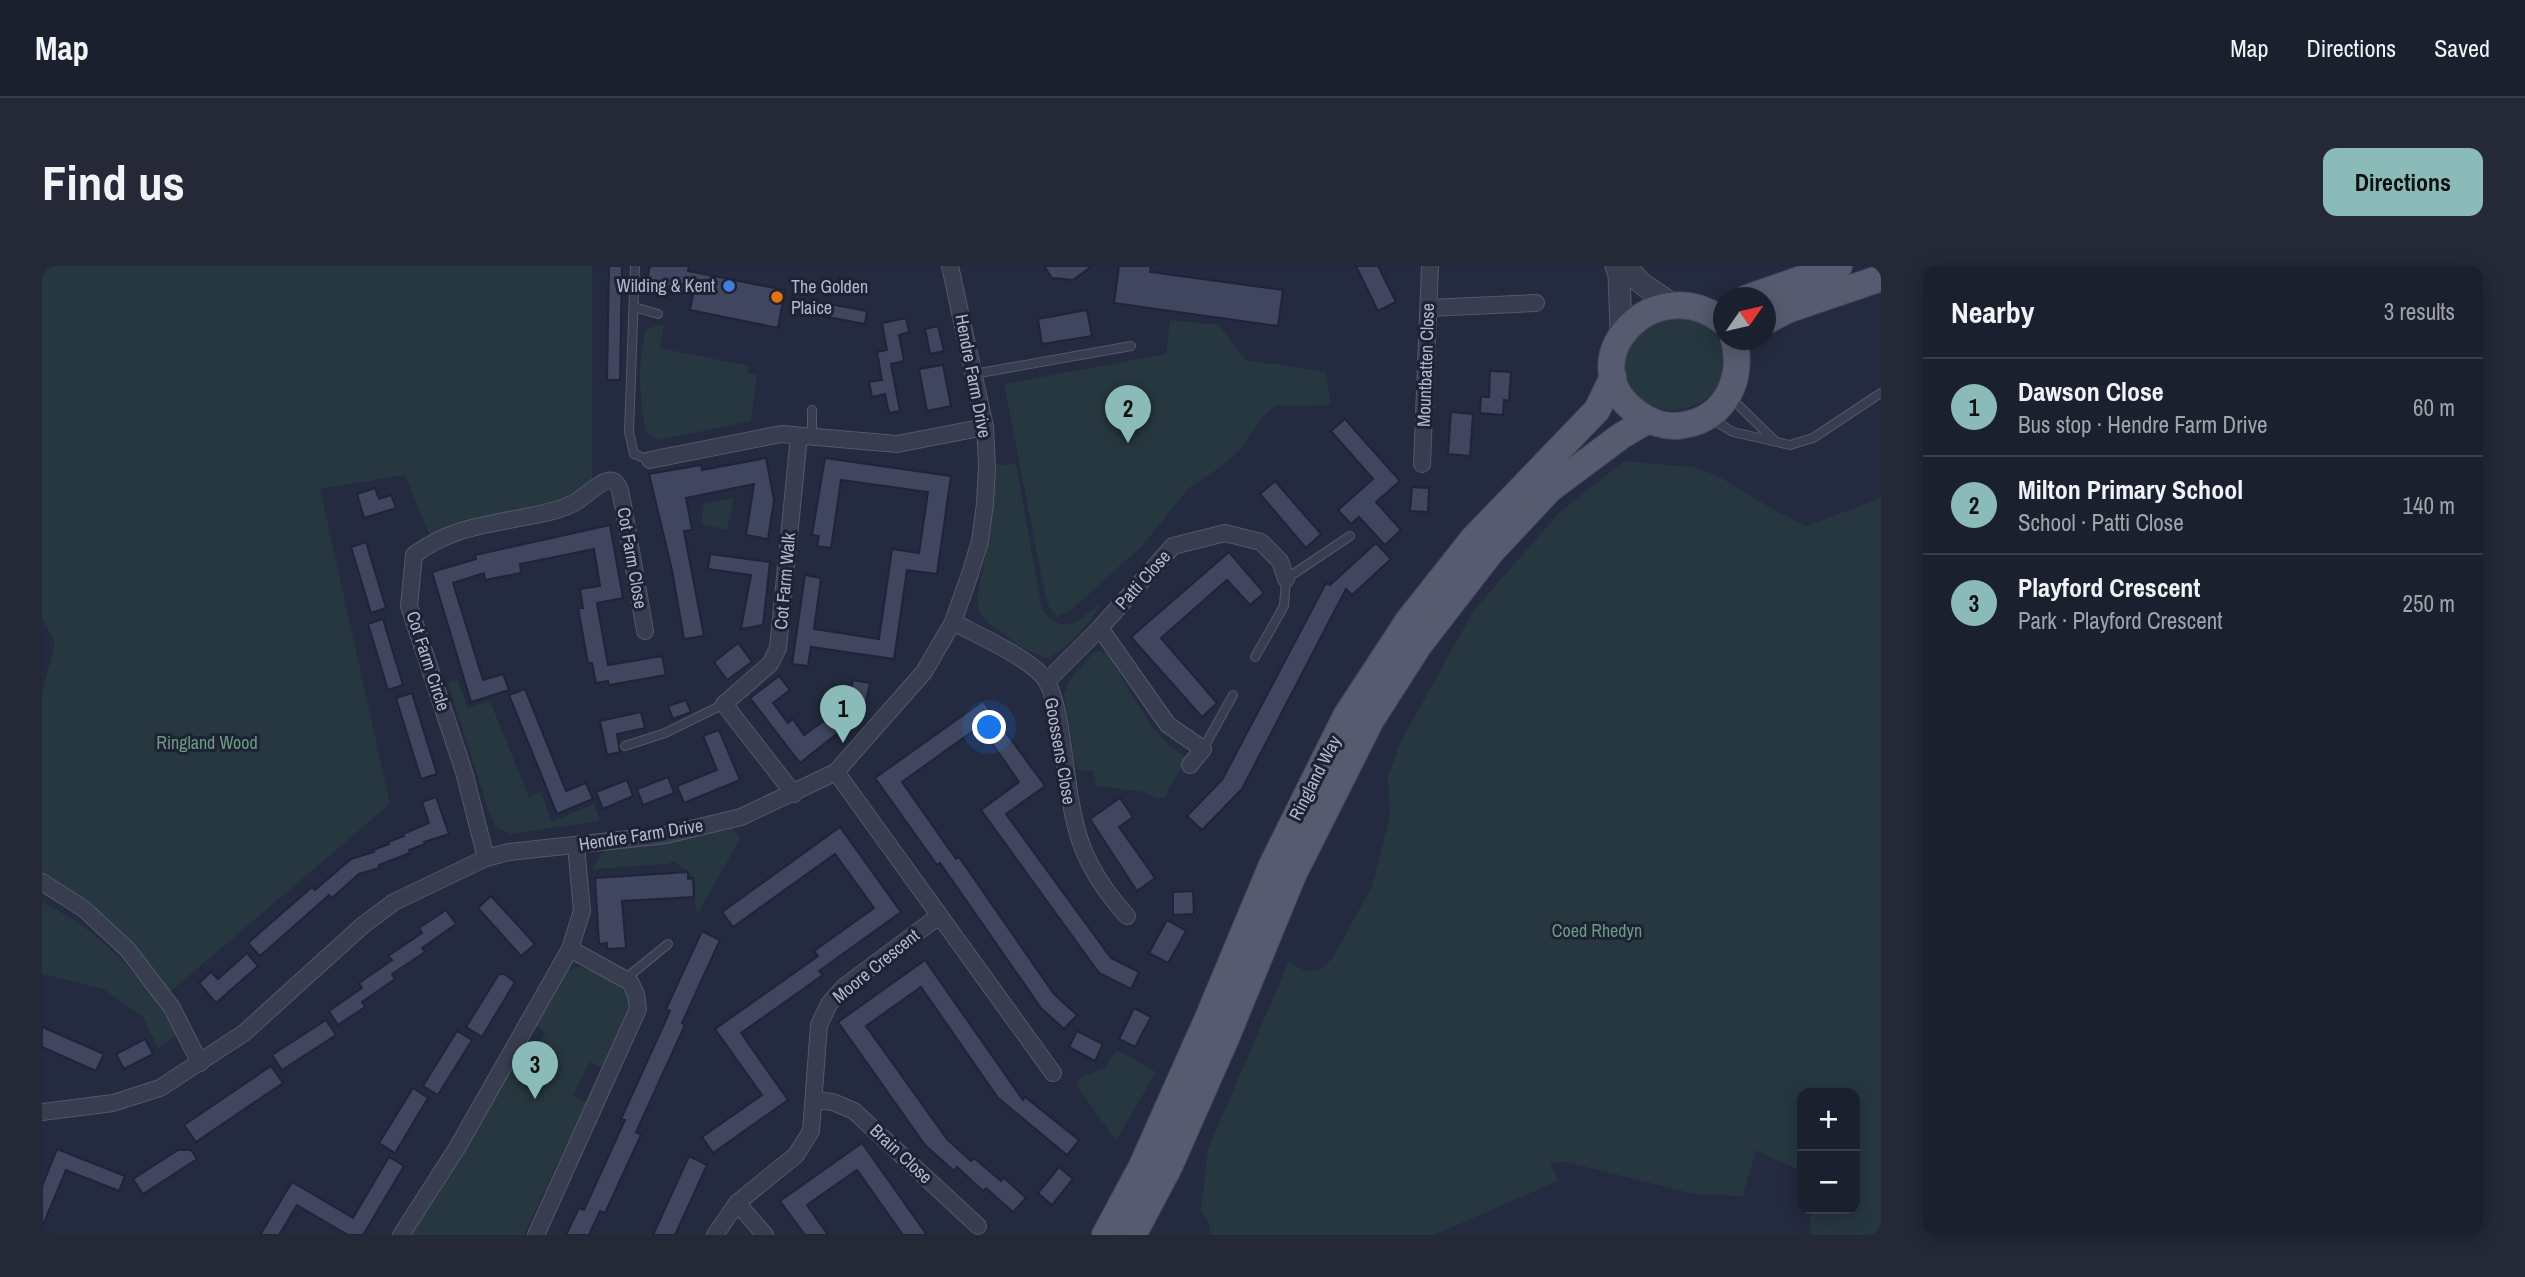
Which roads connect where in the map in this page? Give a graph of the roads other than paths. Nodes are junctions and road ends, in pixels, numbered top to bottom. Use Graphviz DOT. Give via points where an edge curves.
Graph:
graph roads {
  1 [pos="635,266"];
  2 [pos="950,266"];
  3 [pos="1430,266"];
  4 [pos="1616,266"];
  5 [pos="1626,266"];
  6 [pos="1839,266"];
  7 [pos="1881,278"];
  8 [pos="1776,288"];
  9 [pos="1667,300"];
  10 [pos="1536,303"];
  11 [pos="634,307"];
  12 [pos="1429,308"];
  13 [pos="1713,310"];
  14 [pos="658,314"];
  15 [pos="1776,316"];
  16 [pos="1620,330"];
  17 [pos="1131,346"];
  18 [pos="1739,350"];
  19 [pos="974,374"];
  20 [pos="1613,377"];
  21 [pos="1881,393"];
  22 [pos="1729,396"];
  23 [pos="812,410"];
  24 [pos="1707,417"];
  25 [pos="1648,420"];
  26 [pos="985,427"];
  27 [pos="806,436"];
  28 [pos="1777,443"];
  29 [pos="650,460"];
  30 [pos="1422,464"];
  31 [pos="618,485"];
  32 [pos="1350,536"];
  33 [pos="1286,579"];
  34 [pos="953,622"];
  35 [pos="1100,628"];
  36 [pos="645,631"];
  37 [pos="1255,657"];
  38 [pos="1047,681"];
  39 [pos="1233,695"];
  40 [pos="724,704"];
  41 [pos="625,746"];
  42 [pos="1203,749"];
  43 [pos="1190,765"];
  44 [pos="836,772"];
  45 [pos="794,794"];
  46 [pos="576,846"];
  47 [pos="486,858"];
  48 [pos="42,882"];
  49 [pos="939,916"];
  50 [pos="1127,916"];
  51 [pos="668,944"];
  52 [pos="570,949"];
  53 [pos="625,979"];
  54 [pos="200,1063"];
  55 [pos="1053,1073"];
  56 [pos="815,1100"];
  57 [pos="42,1112"];
  58 [pos="737,1203"];
  59 [pos="978,1226"];
  60 [pos="401,1235"];
  61 [pos="536,1235"];
  62 [pos="715,1235"];
  63 [pos="765,1235"];
  64 [pos="1105,1235"];
  65 [pos="1133,1235"];
  1 -- 11 [label="lane"];
  2 -- 19 [label="street, Hendre Farm Drive"];
  3 -- 12 [label="street, Mountbatten Close"];
  4 -- 16 [label="street"];
  5 -- 9 [label="street" via="1642,284"];
  6 -- 8 [label="main road"];
  7 -- 15 [label="main road"];
  9 -- 13 [label="main road"];
  9 -- 16 [label="main road" via="1640,309"];
  10 -- 12 [label="street"];
  11 -- 14 [label="lane"];
  11 -- 29 [label="lane" via="629,432 634,454"];
  12 -- 30 [label="street, Mountbatten Close"];
  16 -- 20 [label="main road" via="1611,361"];
  17 -- 19 [label="lane"];
  18 -- 22 [label="main road"];
  19 -- 26 [label="street, Hendre Farm Drive"];
  20 -- 25 [label="main road" via="1632,410"];
  20 -- 64 [label="main road, Ringland Way" via="1597,410 1448,570 1408,621 1346,716 1272,864 1164,1118"];
  21 -- 28 [label="lane" via="1813,438 1790,445"];
  22 -- 24 [label="main road"];
  22 -- 28 [label="lane"];
  23 -- 27 [label="lane"];
  24 -- 25 [label="main road" via="1682,426"];
  24 -- 28 [label="lane" via="1733,432"];
  25 -- 65 [label="main road, Ringland Way" via="1550,489 1491,552 1419,645 1371,720 1293,875 1169,1167"];
  26 -- 27 [label="street" via="897,444"];
  26 -- 34 [label="street, Hendre Farm Drive" via="985,504 979,541"];
  27 -- 29 [label="street" via="781,434"];
  27 -- 40 [label="street, Cot Farm Walk" via="778,648 769,664"];
  31 -- 36 [label="street, Cot Farm Close"];
  31 -- 47 [label="street, Cot Farm Circle" via="605,481 573,504 466,529 432,541 414,555 409,606 464,772"];
  32 -- 33 [label="lane"];
  33 -- 35 [label="street, Patti Close" via="1280,561 1261,541 1225,533 1173,546"];
  33 -- 37 [label="lane" via="1284,606"];
  34 -- 38 [label="street, Goossens Close" via="1010,652"];
  34 -- 44 [label="street, Hendre Farm Drive" via="924,672"];
  35 -- 38 [label="street, Patti Close"];
  35 -- 42 [label="street" via="1168,725"];
  38 -- 50 [label="street, Goossens Close" via="1083,855 1104,892"];
  39 -- 42 [label="lane"];
  40 -- 41 [label="lane" via="665,733"];
  40 -- 45 [label="street"];
  42 -- 43 [label="street"];
  44 -- 45 [label="street, Hendre Farm Drive"];
  44 -- 49 [label="street"];
  45 -- 46 [label="street, Hendre Farm Drive" via="741,817 666,835"];
  46 -- 47 [label="street, Hendre Farm Drive"];
  46 -- 52 [label="street" via="582,911"];
  47 -- 54 [label="street, Hendre Farm Drive" via="394,902 244,1033"];
  48 -- 54 [label="street" via="84,909 128,950 172,1008"];
  49 -- 55 [label="street"];
  49 -- 56 [label="street, Moore Crescent" via="828,1004 819,1025"];
  51 -- 53 [label="lane"];
  52 -- 53 [label="street"];
  52 -- 60 [label="street" via="457,1148"];
  53 -- 61 [label="street" via="636,994 638,1009"];
  54 -- 57 [label="street, Hendre Farm Drive" via="160,1088 113,1103"];
  56 -- 58 [label="street, Moore Crescent" via="811,1131 796,1155"];
  56 -- 59 [label="street, Brain Close" via="854,1111"];
  58 -- 62 [label="street, Moore Crescent"];
  58 -- 63 [label="street"];
}
